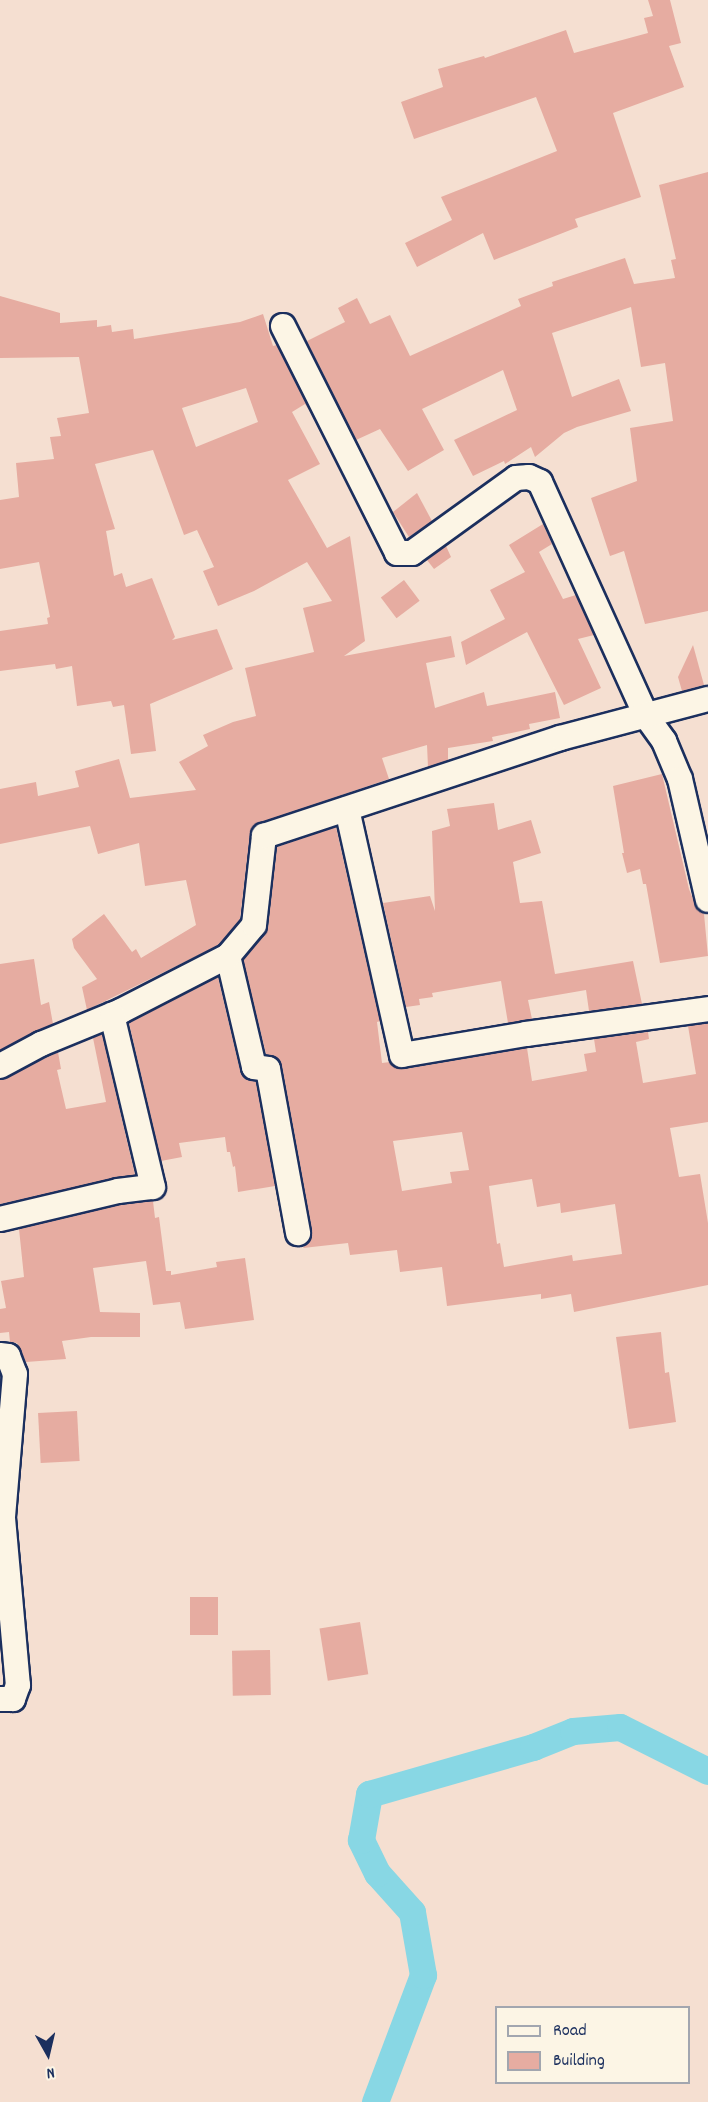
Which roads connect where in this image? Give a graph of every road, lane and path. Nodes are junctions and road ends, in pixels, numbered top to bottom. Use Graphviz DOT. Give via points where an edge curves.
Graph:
graph roads {
  1 [pos="283,326"];
  2 [pos="708,699"];
  3 [pos="646,716"];
  4 [pos="348,809"];
  5 [pos="708,900"];
  6 [pos="228,956"];
  7 [pos="708,1009"];
  8 [pos="112,1015"];
  9 [pos="0,1066"];
  10 [pos="0,1219"];
  11 [pos="298,1233"];
  12 [pos="0,1355"];
  13 [pos="0,1699"];
  1 -- 3 [label="street" via="397,553 412,553 516,478 529,477 540,482"];
  2 -- 3 [label="street"];
  3 -- 4 [label="street" via="560,738"];
  3 -- 5 [label="street" via="664,741 680,779"];
  4 -- 6 [label="street" via="264,836 254,925"];
  4 -- 7 [label="street" via="402,1055"];
  6 -- 8 [label="street"];
  6 -- 11 [label="street" via="254,1067 268,1069"];
  8 -- 9 [label="street" via="41,1044"];
  8 -- 10 [label="street" via="153,1187 118,1191"];
  12 -- 13 [label="street" via="8,1356 15,1374 3,1518 18,1685 13,1699"];
}
